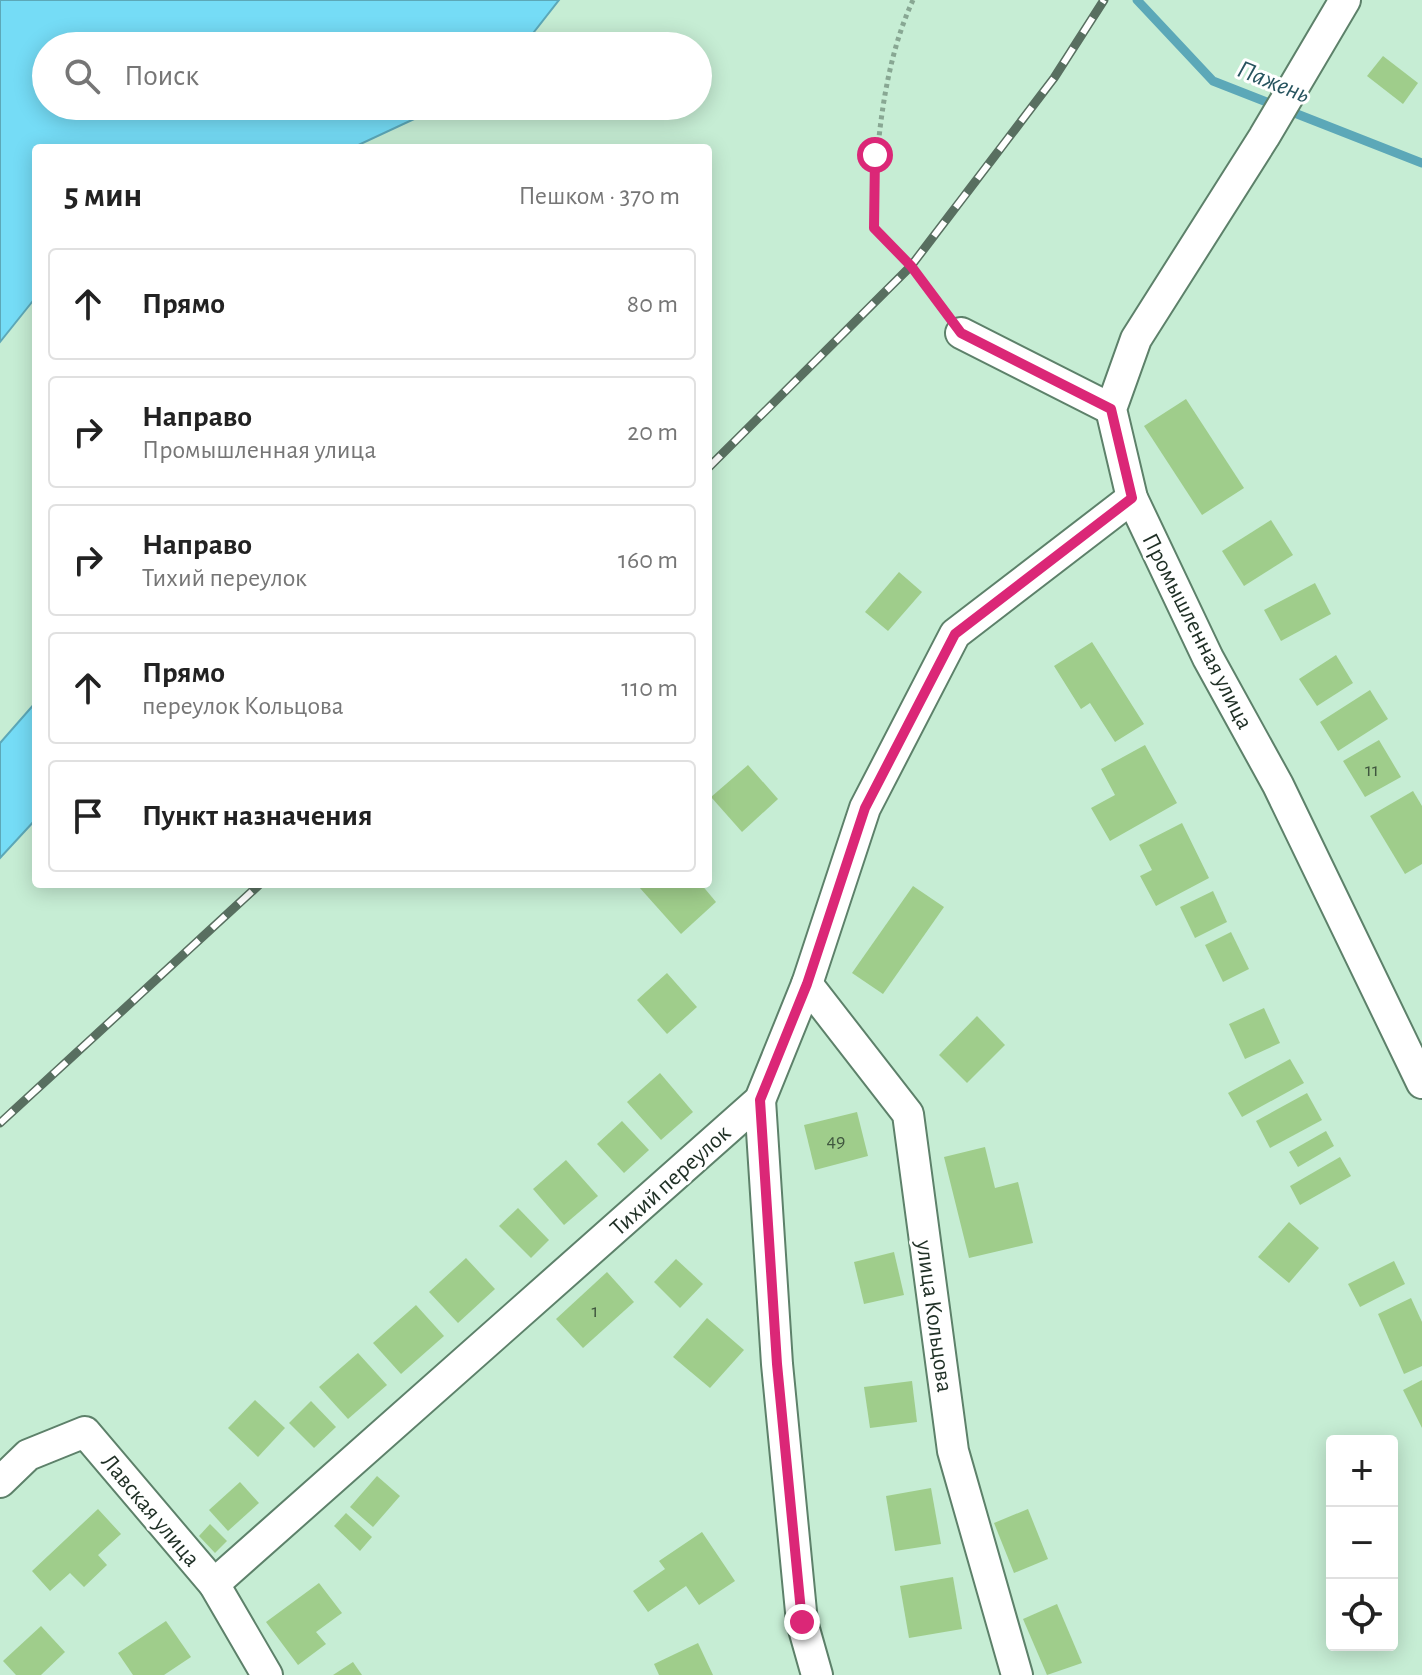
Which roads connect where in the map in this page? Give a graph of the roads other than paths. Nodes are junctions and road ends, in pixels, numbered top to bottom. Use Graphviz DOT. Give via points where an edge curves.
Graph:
graph roads {
  1 [pos="1345,0"];
  2 [pos="961,333"];
  3 [pos="1111,409"];
  4 [pos="1132,498"];
  5 [pos="807,984"];
  6 [pos="1422,1083"];
  7 [pos="760,1100"];
  8 [pos="0,1482"];
  9 [pos="214,1584"];
  10 [pos="267,1675"];
  11 [pos="817,1675"];
  12 [pos="1017,1675"];
  1 -- 3 [label="street" via="1136,339"];
  2 -- 3 [label="street"];
  3 -- 4 [label="street, Промышленная улица"];
  4 -- 5 [label="street, Тихий переулок" via="955,634 865,808"];
  4 -- 6 [label="street, Промышленная улица"];
  5 -- 7 [label="street, Тихий переулок"];
  5 -- 12 [label="street, улица Кольцова" via="908,1114 953,1451"];
  7 -- 9 [label="street, Тихий переулок"];
  7 -- 11 [label="street" via="799,1592"];
  8 -- 9 [label="street, Лавская улица" via="28,1455 85,1432"];
  9 -- 10 [label="street, Лавская улица"];
}
